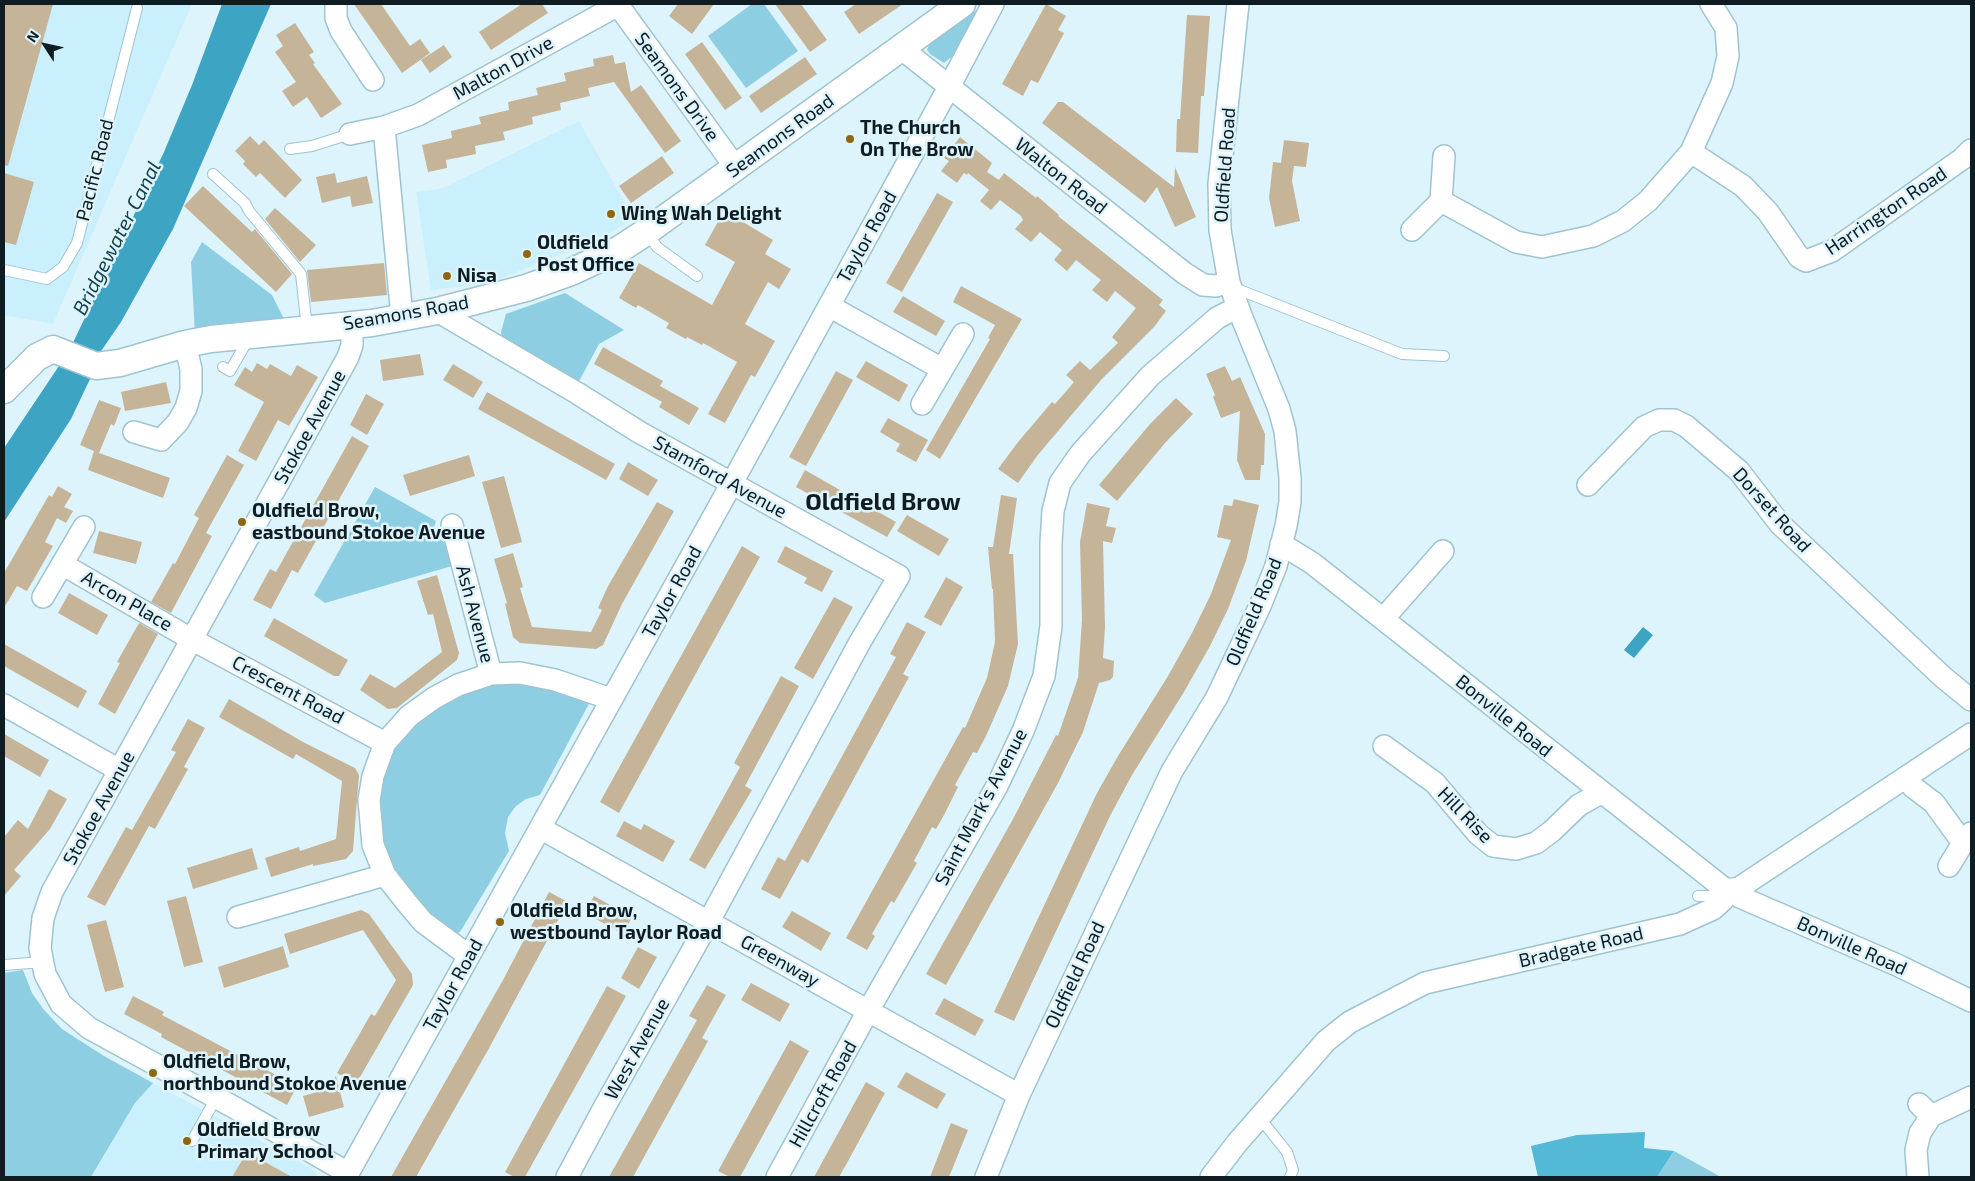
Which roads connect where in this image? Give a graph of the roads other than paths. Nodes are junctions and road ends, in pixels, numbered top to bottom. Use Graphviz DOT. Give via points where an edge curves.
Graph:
graph roads {
  1 [pos="336,4"];
  2 [pos="619,4"];
  3 [pos="962,4"];
  4 [pos="993,4"];
  5 [pos="1238,4"];
  6 [pos="1711,4"];
  7 [pos="137,8"];
  8 [pos="902,46"];
  9 [pos="373,80"];
  10 [pos="949,87"];
  11 [pos="384,128"];
  12 [pos="350,134"];
  13 [pos="290,149"];
  14 [pos="1692,152"];
  15 [pos="1444,156"];
  16 [pos="1968,159"];
  17 [pos="736,168"];
  18 [pos="213,174"];
  19 [pos="1441,201"];
  20 [pos="1412,230"];
  21 [pos="646,232"];
  22 [pos="4,270"];
  23 [pos="697,276"];
  24 [pos="1230,284"];
  25 [pos="829,306"];
  26 [pos="1238,308"];
  27 [pos="436,311"];
  28 [pos="402,317"];
  29 [pos="350,325"];
  30 [pos="307,329"];
  31 [pos="963,334"];
  32 [pos="243,335"];
  33 [pos="185,344"];
  34 [pos="1444,356"];
  35 [pos="223,368"];
  36 [pos="942,368"];
  37 [pos="4,390"];
  38 [pos="922,404"];
  39 [pos="134,432"];
  40 [pos="732,483"];
  41 [pos="1588,485"];
  42 [pos="452,525"];
  43 [pos="84,527"];
  44 [pos="1281,544"];
  45 [pos="1443,551"];
  46 [pos="62,564"];
  47 [pos="43,597"];
  48 [pos="1383,620"];
  49 [pos="191,639"];
  50 [pos="491,674"];
  51 [pos="612,699"];
  52 [pos="1971,700"];
  53 [pos="4,705"];
  54 [pos="1971,734"];
  55 [pos="385,743"];
  56 [pos="1384,746"];
  57 [pos="119,770"];
  58 [pos="1906,778"];
  59 [pos="1601,793"];
  60 [pos="540,828"];
  61 [pos="1967,838"];
  62 [pos="1949,866"];
  63 [pos="385,875"];
  64 [pos="1728,892"];
  65 [pos="1698,896"];
  66 [pos="238,917"];
  67 [pos="709,921"];
  68 [pos="469,956"];
  69 [pos="43,962"];
  70 [pos="4,965"];
  71 [pos="1971,1001"];
  72 [pos="868,1011"];
  73 [pos="1019,1095"];
  74 [pos="1971,1097"];
  75 [pos="216,1098"];
  76 [pos="1259,1117"];
  77 [pos="192,1141"];
  78 [pos="347,1175"];
  79 [pos="567,1177"];
  80 [pos="777,1177"];
  81 [pos="986,1177"];
  82 [pos="1211,1177"];
  83 [pos="1290,1177"];
  84 [pos="1918,1177"];
  1 -- 9 [label="street" via="336,18 341,31"];
  2 -- 11 [label="street, Malton Drive" via="418,115"];
  2 -- 17 [label="street, Seamons Drive"];
  3 -- 8 [label="street, Seamons Road"];
  4 -- 10 [label="street, Taylor Road"];
  5 -- 24 [label="street, Oldfield Road" via="1219,184 1220,230"];
  6 -- 14 [label="street" via="1726,28 1728,56 1722,83"];
  7 -- 22 [label="lane, Pacific Road" via="77,243 62,268 47,279"];
  8 -- 10 [label="street, Walton Road" via="907,54"];
  8 -- 17 [label="street, Seamons Road"];
  10 -- 24 [label="street, Walton Road" via="1184,273 1203,285"];
  10 -- 25 [label="street, Taylor Road"];
  11 -- 12 [label="street, Malton Drive"];
  11 -- 28 [label="street"];
  12 -- 13 [label="lane"];
  14 -- 16 [label="street, Harrington Road" via="1743,186 1768,212 1799,257 1806,261 1832,250"];
  14 -- 19 [label="street" via="1648,202 1623,221 1593,236 1571,242 1542,247 1516,242"];
  15 -- 19 [label="street"];
  17 -- 21 [label="street, Seamons Road"];
  18 -- 30 [label="lane" via="245,203 301,274"];
  19 -- 20 [label="street"];
  21 -- 23 [label="lane" via="657,247"];
  21 -- 27 [label="street, Seamons Road" via="620,249 543,283"];
  24 -- 26 [label="street, Oldfield Road"];
  24 -- 34 [label="lane" via="1402,354"];
  25 -- 36 [label="street"];
  25 -- 40 [label="street, Taylor Road"];
  26 -- 44 [label="street, Oldfield Road" via="1285,431 1290,502"];
  26 -- 72 [label="street, Saint Mark's Avenue" via="1217,318 1150,376 1080,454 1060,483 1052,511 1051,626 1044,676 1023,732 997,786"];
  27 -- 28 [label="street, Seamons Road"];
  27 -- 40 [label="street, Stamford Avenue"];
  28 -- 29 [label="street, Seamons Road"];
  29 -- 30 [label="street, Seamons Road"];
  29 -- 49 [label="street, Stokoe Avenue" via="352,344 348,357"];
  30 -- 32 [label="street, Seamons Road"];
  31 -- 36 [label="street"];
  32 -- 33 [label="street, Seamons Road"];
  32 -- 35 [label="lane" via="245,345 230,371"];
  33 -- 37 [label="street, Seamons Road" via="120,363 96,366 53,349 37,357"];
  33 -- 39 [label="street" via="191,369 191,391 178,422 166,442"];
  36 -- 38 [label="street"];
  40 -- 51 [label="street, Taylor Road"];
  40 -- 67 [label="street, Stamford Avenue" via="899,576"];
  41 -- 52 [label="street, Dorset Road" via="1644,426 1659,420 1674,420 1686,426 1739,471 1780,524"];
  42 -- 50 [label="street, Ash Avenue"];
  43 -- 46 [label="street"];
  44 -- 48 [label="street, Bonville Road" via="1312,563"];
  44 -- 73 [label="street, Oldfield Road" via="1260,606 1216,697 1172,771"];
  45 -- 48 [label="street"];
  46 -- 47 [label="street"];
  46 -- 49 [label="street, Arcon Place"];
  48 -- 59 [label="street, Bonville Road"];
  49 -- 55 [label="street, Crescent Road"];
  49 -- 57 [label="street, Stokoe Avenue"];
  50 -- 51 [label="street" via="520,673 554,680"];
  50 -- 55 [label="street" via="458,685 434,698 409,716"];
  51 -- 60 [label="street, Taylor Road"];
  53 -- 57 [label="street"];
  54 -- 58 [label="street, Bradgate Road"];
  55 -- 63 [label="street" via="373,776 369,800 373,845"];
  56 -- 59 [label="street, Hill Rise" via="1435,783 1478,834 1493,846 1516,848 1536,844 1579,806"];
  57 -- 69 [label="street, Stokoe Avenue" via="52,892 40,948"];
  58 -- 61 [label="street"];
  58 -- 64 [label="street, Bradgate Road" via="1739,888"];
  59 -- 64 [label="street, Bonville Road"];
  60 -- 67 [label="street, Greenway"];
  60 -- 68 [label="street, Taylor Road"];
  61 -- 62 [label="street"];
  63 -- 66 [label="street"];
  63 -- 68 [label="street" via="424,922"];
  64 -- 65 [label="lane"];
  64 -- 71 [label="street, Bonville Road" via="1897,965"];
  64 -- 76 [label="street, Bradgate Road" via="1712,909 1680,924 1425,982 1350,1022 1326,1040"];
  67 -- 72 [label="street, Greenway"];
  67 -- 79 [label="street, West Avenue"];
  68 -- 78 [label="street, Taylor Road"];
  69 -- 70 [label="lane"];
  69 -- 75 [label="street, Stokoe Avenue" via="45,974 61,1004 89,1028"];
  72 -- 73 [label="street, Greenway"];
  72 -- 80 [label="street, Hillcroft Road"];
  73 -- 81 [label="street, Oldfield Road"];
  74 -- 84 [label="street" via="1925,1110 1916,1150"];
  75 -- 77 [label="lane"];
  75 -- 78 [label="street, Stokoe Avenue"];
  76 -- 82 [label="street, Bradgate Road"];
  76 -- 83 [label="lane" via="1287,1152 1293,1170"];
}
